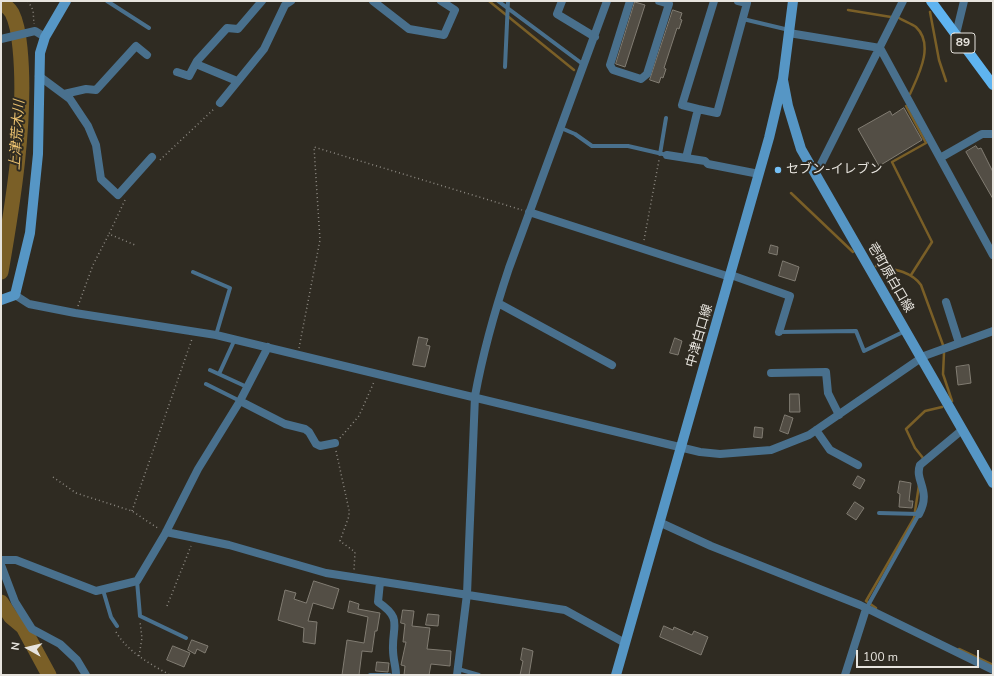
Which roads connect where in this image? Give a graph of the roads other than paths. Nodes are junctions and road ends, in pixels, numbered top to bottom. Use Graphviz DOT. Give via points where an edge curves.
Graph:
graph roads {
  1 [pos="66,1"];
  2 [pos="107,1"];
  3 [pos="262,1"];
  4 [pos="373,1"];
  5 [pos="441,1"];
  6 [pos="498,1"];
  7 [pos="508,1"];
  8 [pos="562,1"];
  9 [pos="607,1"];
  10 [pos="630,1"];
  11 [pos="659,1"];
  12 [pos="714,1"];
  13 [pos="738,1"];
  14 [pos="793,1"];
  15 [pos="903,1"];
  16 [pos="931,1"];
  17 [pos="964,1"];
  18 [pos="286,2"];
  19 [pos="508,9"];
  20 [pos="743,19"];
  21 [pos="149,28"];
  22 [pos="789,31"];
  23 [pos="956,34"];
  24 [pos="45,37"];
  25 [pos="595,37"];
  26 [pos="1,39"];
  27 [pos="880,48"];
  28 [pos="147,54"];
  29 [pos="196,64"];
  30 [pos="584,65"];
  31 [pos="505,67"];
  32 [pos="177,72"];
  33 [pos="39,76"];
  34 [pos="783,78"];
  35 [pos="238,82"];
  36 [pos="993,85"];
  37 [pos="64,94"];
  38 [pos="220,103"];
  39 [pos="698,109"];
  40 [pos="774,115"];
  41 [pos="790,115"];
  42 [pos="666,118"];
  43 [pos="561,128"];
  44 [pos="993,134"];
  45 [pos="664,154"];
  46 [pos="686,158"];
  47 [pos="940,158"];
  48 [pos="155,160"];
  49 [pos="759,174"];
  50 [pos="816,174"];
  51 [pos="530,212"];
  52 [pos="992,251"];
  53 [pos="193,272"];
  54 [pos="731,276"];
  55 [pos="8,298"];
  56 [pos="946,302"];
  57 [pos="498,303"];
  58 [pos="906,331"];
  59 [pos="779,332"];
  60 [pos="993,332"];
  61 [pos="216,335"];
  62 [pos="235,339"];
  63 [pos="959,343"];
  64 [pos="268,348"];
  65 [pos="921,359"];
  66 [pos="612,366"];
  67 [pos="210,370"];
  68 [pos="771,373"];
  69 [pos="219,374"];
  70 [pos="206,384"];
  71 [pos="248,387"];
  72 [pos="475,396"];
  73 [pos="240,401"];
  74 [pos="840,415"];
  75 [pos="816,430"];
  76 [pos="962,430"];
  77 [pos="335,443"];
  78 [pos="682,446"];
  79 [pos="858,465"];
  80 [pos="993,483"];
  81 [pos="879,513"];
  82 [pos="919,514"];
  83 [pos="659,522"];
  84 [pos="165,533"];
  85 [pos="1,560"];
  86 [pos="1,565"];
  87 [pos="137,581"];
  88 [pos="380,582"];
  89 [pos="103,590"];
  90 [pos="467,594"];
  91 [pos="866,609"];
  92 [pos="115,628"];
  93 [pos="186,638"];
  94 [pos="625,643"];
  95 [pos="993,670"];
  96 [pos="458,672"];
  97 [pos="86,675"];
  98 [pos="370,675"];
  99 [pos="390,675"];
  100 [pos="396,675"];
  101 [pos="478,675"];
  102 [pos="616,675"];
  103 [pos="845,675"];
  1 -- 24 [label="main road"];
  2 -- 21 [label="lane"];
  3 -- 29 [label="street" via="238,29 227,28"];
  4 -- 5 [label="street" via="410,29 444,35 455,10"];
  6 -- 19 [label="lane"];
  7 -- 19 [label="lane"];
  8 -- 25 [label="street" via="558,14"];
  9 -- 25 [label="street"];
  10 -- 11 [label="street" via="610,65 613,70 641,79 646,74 669,4"];
  12 -- 39 [label="street" via="682,105"];
  13 -- 20 [label="street" via="747,4"];
  14 -- 22 [label="main road, 中津白口線"];
  15 -- 27 [label="street"];
  16 -- 23 [label="main road, 89"];
  17 -- 23 [label="street"];
  18 -- 35 [label="street" via="264,49"];
  19 -- 30 [label="lane"];
  19 -- 31 [label="lane"];
  20 -- 22 [label="lane"];
  20 -- 39 [label="street" via="717,113"];
  22 -- 27 [label="street"];
  22 -- 34 [label="main road, 中津白口線"];
  23 -- 36 [label="main road, 89"];
  24 -- 26 [label="street" via="35,31"];
  24 -- 33 [label="main road" via="40,53"];
  25 -- 30 [label="street"];
  27 -- 47 [label="street"];
  27 -- 50 [label="street"];
  28 -- 37 [label="street" via="136,46 96,90 86,89"];
  29 -- 32 [label="street" via="189,76"];
  29 -- 35 [label="street"];
  30 -- 43 [label="street"];
  33 -- 37 [label="street"];
  33 -- 55 [label="main road" via="38,154 30,232"];
  34 -- 40 [label="main road, 中津白口線"];
  34 -- 41 [label="main road, 壱町原白口線"];
  35 -- 38 [label="street"];
  37 -- 48 [label="street" via="88,126 96,145 101,179 122,198"];
  39 -- 46 [label="street"];
  40 -- 41 [label="main road"];
  40 -- 49 [label="main road, 中津白口線"];
  41 -- 50 [label="main road, 壱町原白口線" via="801,149"];
  42 -- 45 [label="lane"];
  43 -- 45 [label="lane" via="576,134 592,146 628,146"];
  43 -- 51 [label="street"];
  44 -- 47 [label="street" via="982,134"];
  45 -- 46 [label="street"];
  46 -- 49 [label="street"];
  47 -- 52 [label="street"];
  49 -- 54 [label="main road, 中津白口線"];
  50 -- 58 [label="main road, 壱町原白口線"];
  51 -- 54 [label="street"];
  51 -- 57 [label="street"];
  53 -- 61 [label="lane" via="230,288"];
  54 -- 59 [label="street" via="790,296"];
  54 -- 78 [label="main road, 中津白口線"];
  55 -- 61 [label="street" via="75,313"];
  56 -- 63 [label="street"];
  57 -- 66 [label="street"];
  57 -- 72 [label="street"];
  58 -- 59 [label="lane" via="864,351 856,331"];
  58 -- 65 [label="main road, 壱町原白口線"];
  60 -- 63 [label="street"];
  61 -- 62 [label="street"];
  62 -- 64 [label="street"];
  62 -- 69 [label="lane"];
  63 -- 65 [label="street"];
  64 -- 71 [label="street"];
  64 -- 72 [label="street"];
  65 -- 74 [label="street"];
  65 -- 76 [label="main road, 壱町原白口線"];
  67 -- 69 [label="lane"];
  68 -- 74 [label="street" via="826,372 828,393"];
  69 -- 71 [label="lane"];
  70 -- 73 [label="lane"];
  71 -- 73 [label="street"];
  72 -- 78 [label="street"];
  72 -- 90 [label="street"];
  73 -- 77 [label="street" via="285,424 305,429 320,446"];
  73 -- 84 [label="street" via="198,469"];
  74 -- 75 [label="street"];
  75 -- 78 [label="street" via="771,450 720,454 700,452"];
  75 -- 79 [label="street" via="830,450"];
  76 -- 80 [label="main road, 壱町原白口線"];
  76 -- 82 [label="street" via="920,465 925,500"];
  78 -- 83 [label="main road, 中津白口線"];
  81 -- 82 [label="lane"];
  82 -- 91 [label="lane"];
  83 -- 91 [label="street"];
  83 -- 94 [label="main road, 中津白口線"];
  84 -- 87 [label="street"];
  84 -- 88 [label="street" via="251,551 326,573"];
  85 -- 89 [label="street" via="16,560 96,592"];
  86 -- 97 [label="street" via="15,602 32,629 60,644"];
  87 -- 89 [label="street"];
  87 -- 93 [label="lane" via="140,616"];
  88 -- 90 [label="street"];
  88 -- 100 [label="street" via="378,602 389,609 396,622 392,650"];
  89 -- 92 [label="lane"];
  90 -- 94 [label="street" via="565,610"];
  90 -- 96 [label="street"];
  91 -- 95 [label="street"];
  91 -- 103 [label="street"];
  94 -- 102 [label="main road, 中津白口線"];
  96 -- 101 [label="lane"];
  98 -- 99 [label="lane"];
}
